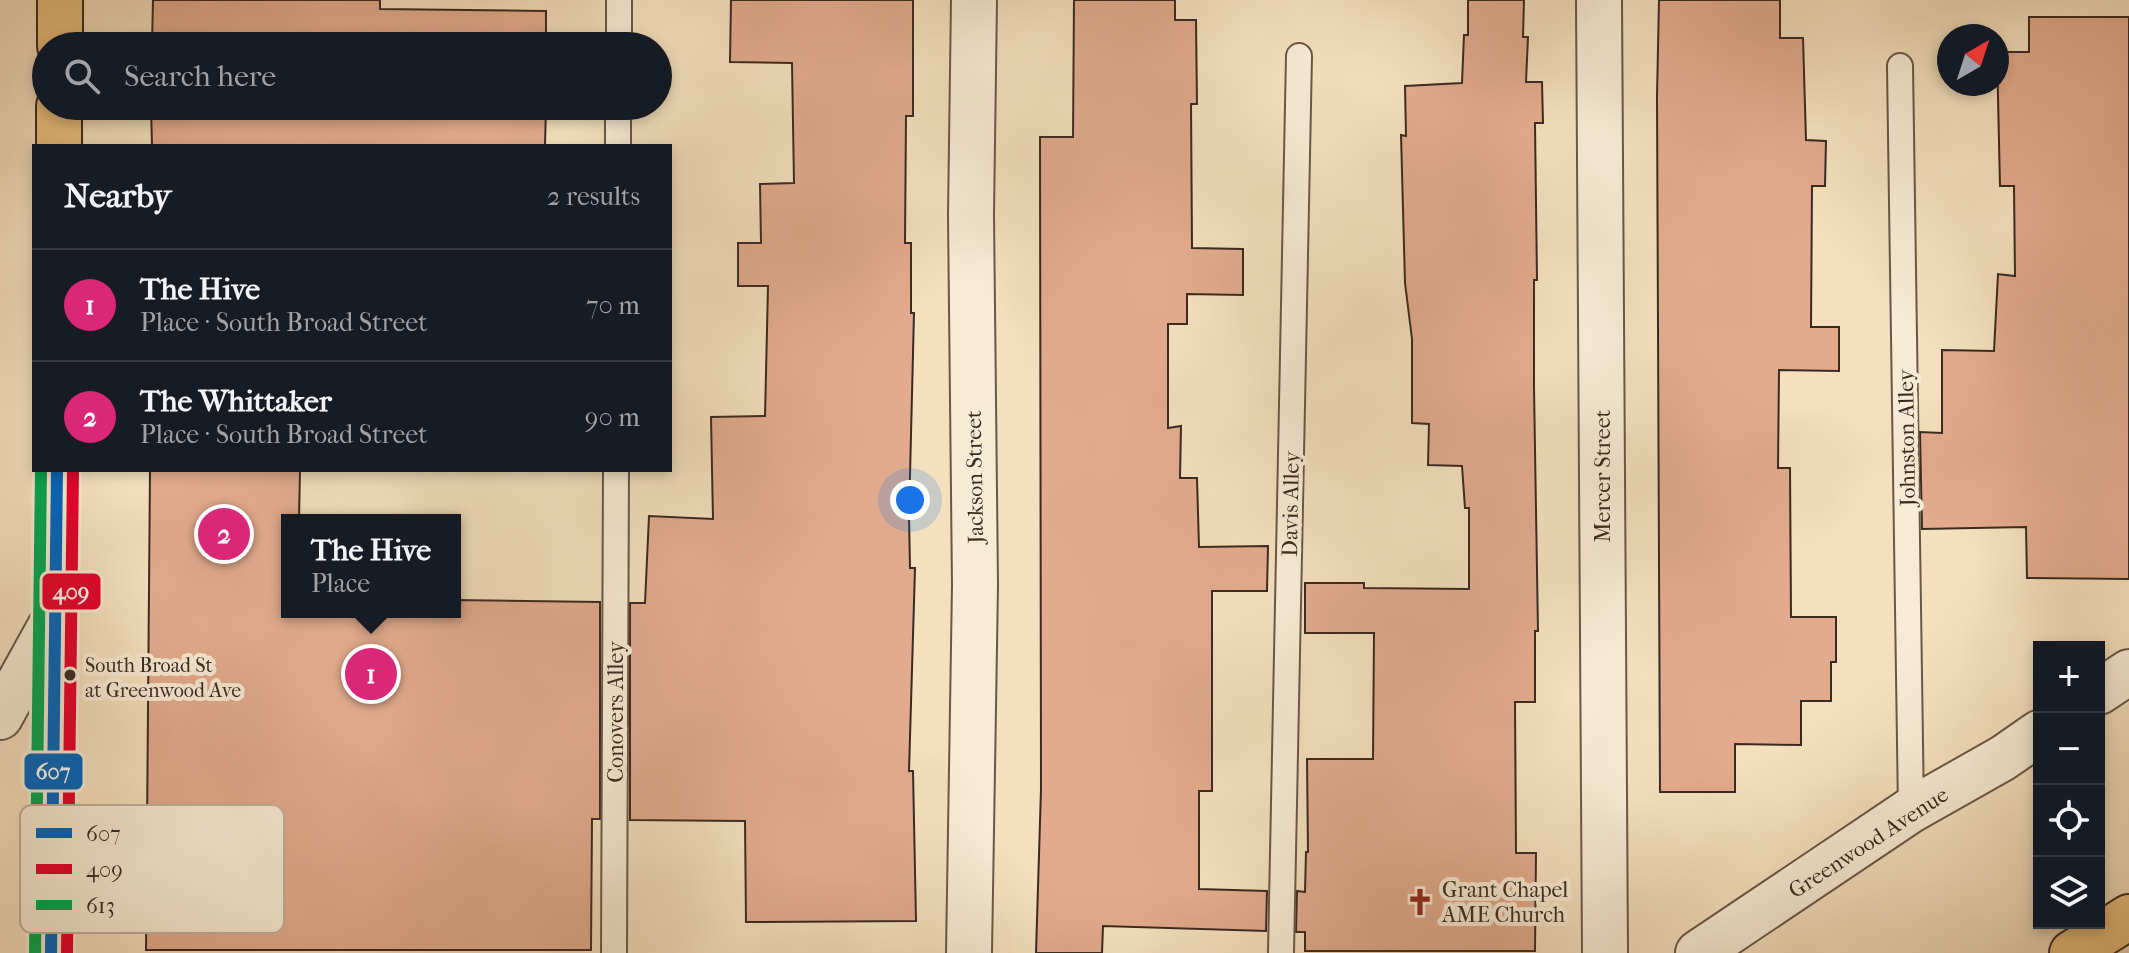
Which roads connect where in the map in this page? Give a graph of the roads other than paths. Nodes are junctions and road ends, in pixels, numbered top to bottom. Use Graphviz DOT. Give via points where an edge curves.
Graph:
graph roads {
  1 [pos="60,0"];
  2 [pos="619,0"];
  3 [pos="974,0"];
  4 [pos="1599,0"];
  5 [pos="60,32"];
  6 [pos="619,32"];
  7 [pos="1299,56"];
  8 [pos="1900,66"];
  9 [pos="59,120"];
  10 [pos="618,120"];
  11 [pos="59,144"];
  12 [pos="618,144"];
  13 [pos="57,472"];
  14 [pos="616,472"];
  15 [pos="56,616"];
  16 [pos="2129,672"];
  17 [pos="2105,688"];
  18 [pos="0,717"];
  19 [pos="2033,737"];
  20 [pos="53,805"];
  21 [pos="1911,810"];
  22 [pos="2129,917"];
  23 [pos="51,933"];
  24 [pos="51,953"];
  25 [pos="614,953"];
  26 [pos="969,953"];
  27 [pos="1281,953"];
  28 [pos="1605,953"];
  29 [pos="1698,953"];
  30 [pos="2072,953"];
  1 -- 5 [label="main road"];
  2 -- 6 [label="lane"];
  3 -- 26 [label="street, Jackson Street" via="975,585"];
  4 -- 28 [label="street, Mercer Street"];
  7 -- 27 [label="lane, Davis Alley"];
  8 -- 21 [label="lane, Johnston Alley"];
  9 -- 11 [label="main road"];
  10 -- 12 [label="lane"];
  13 -- 15 [label="main road"];
  14 -- 25 [label="lane, Conovers Alley"];
  15 -- 18 [label="street"];
  15 -- 20 [label="main road"];
  16 -- 17 [label="street"];
  19 -- 21 [label="street, Greenwood Avenue"];
  21 -- 29 [label="street, Greenwood Avenue"];
  22 -- 30 [label="main road"];
  23 -- 24 [label="main road"];
}
